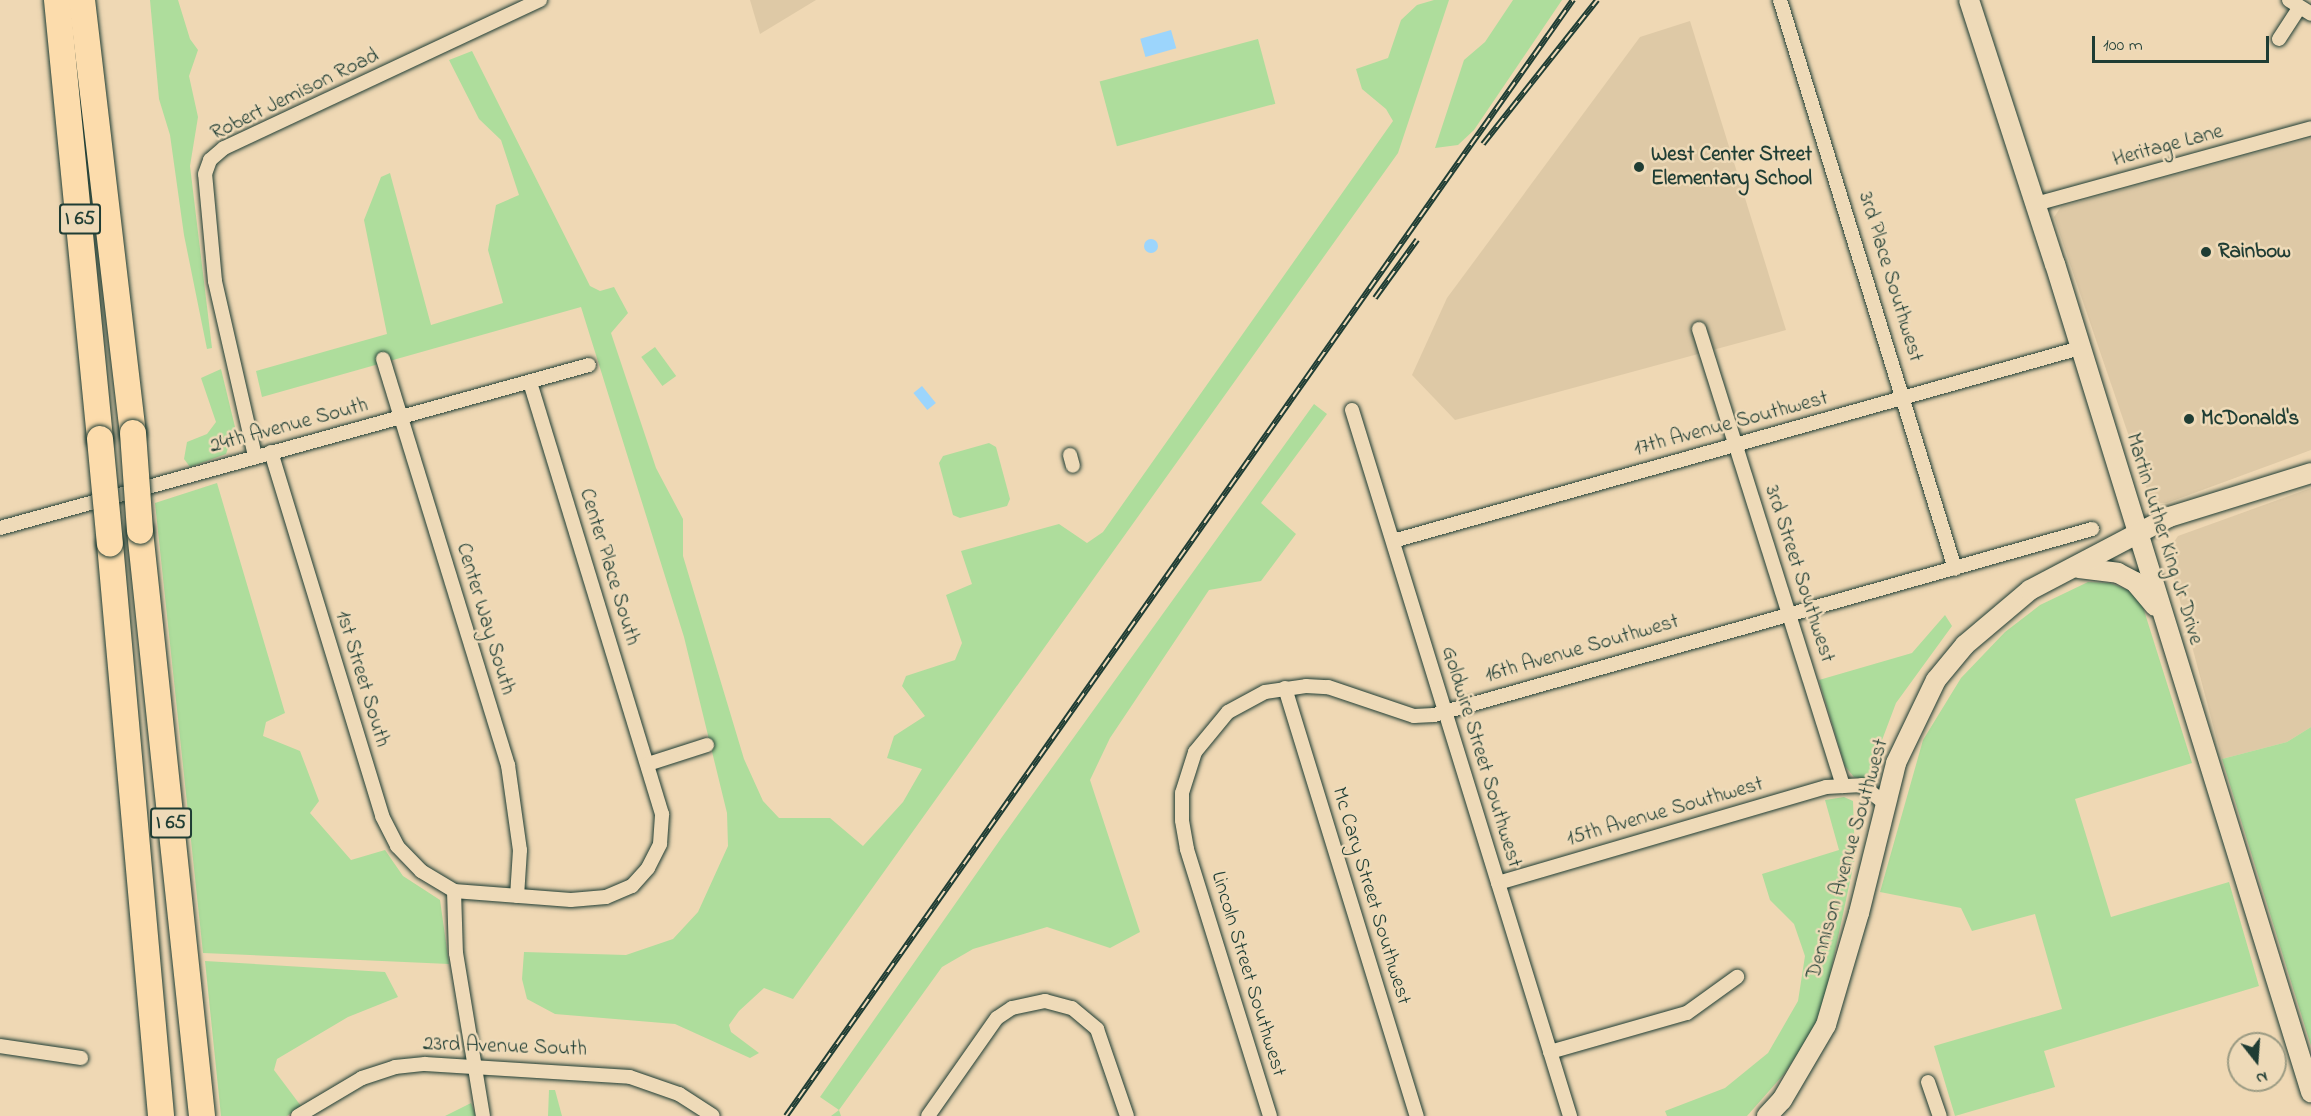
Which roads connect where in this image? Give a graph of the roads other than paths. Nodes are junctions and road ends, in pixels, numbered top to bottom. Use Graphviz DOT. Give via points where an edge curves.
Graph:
graph roads {
  1 [pos="57,0"];
  2 [pos="82,0"];
  3 [pos="540,0"];
  4 [pos="1780,0"];
  5 [pos="1969,0"];
  6 [pos="2300,7"];
  7 [pos="2279,39"];
  8 [pos="2311,128"];
  9 [pos="2036,204"];
  10 [pos="1699,329"];
  11 [pos="2080,348"];
  12 [pos="383,359"];
  13 [pos="589,365"];
  14 [pos="530,382"];
  15 [pos="1905,398"];
  16 [pos="1352,410"];
  17 [pos="402,417"];
  18 [pos="1737,444"];
  19 [pos="271,452"];
  20 [pos="255,456"];
  21 [pos="2311,472"];
  22 [pos="0,528"];
  23 [pos="2092,530"];
  24 [pos="2138,536"];
  25 [pos="1393,541"];
  26 [pos="1955,568"];
  27 [pos="2073,568"];
  28 [pos="1789,613"];
  29 [pos="2163,616"];
  30 [pos="1285,688"];
  31 [pos="1445,711"];
  32 [pos="707,746"];
  33 [pos="648,764"];
  34 [pos="1844,786"];
  35 [pos="1884,802"];
  36 [pos="1186,844"];
  37 [pos="1498,883"];
  38 [pos="454,891"];
  39 [pos="518,896"];
  40 [pos="1737,976"];
  41 [pos="0,1046"];
  42 [pos="1550,1052"];
  43 [pos="81,1058"];
  44 [pos="473,1065"];
  45 [pos="1928,1082"];
  46 [pos="2311,1092"];
  47 [pos="162,1116"];
  48 [pos="202,1116"];
  49 [pos="298,1116"];
  50 [pos="483,1116"];
  51 [pos="712,1116"];
  52 [pos="928,1116"];
  53 [pos="1127,1116"];
  54 [pos="1270,1116"];
  55 [pos="1417,1116"];
  56 [pos="1570,1116"];
  57 [pos="1767,1116"];
  58 [pos="1940,1116"];
  1 -- 47 [label="highway, I 65, bridge"];
  2 -- 48 [label="highway, I 65, bridge" via="133,433"];
  3 -- 20 [label="street, Robert Jemison Road" via="225,148 210,160 205,174 215,281"];
  4 -- 15 [label="street, 3rd Place Southwest"];
  5 -- 9 [label="main road, Martin Luther King Jr Drive"];
  6 -- 7 [label="street"];
  8 -- 9 [label="street, Heritage Lane"];
  9 -- 11 [label="main road, Martin Luther King Jr Drive"];
  10 -- 18 [label="street, 3rd Street Southwest"];
  11 -- 15 [label="street, 17th Avenue Southwest"];
  11 -- 24 [label="main road, Martin Luther King Jr Drive"];
  12 -- 17 [label="street, Center Way South"];
  13 -- 14 [label="street, 24th Avenue South"];
  14 -- 17 [label="street, 24th Avenue South"];
  14 -- 33 [label="street, Center Place South"];
  15 -- 18 [label="street, 17th Avenue Southwest"];
  15 -- 26 [label="street, 3rd Place Southwest"];
  16 -- 25 [label="street, Goldwire Street Southwest"];
  17 -- 19 [label="street, 24th Avenue South"];
  17 -- 39 [label="street, Center Way South" via="508,765 519,831"];
  18 -- 25 [label="street, 17th Avenue Southwest"];
  18 -- 28 [label="street, 3rd Street Southwest"];
  19 -- 20 [label="street, 24th Avenue South"];
  19 -- 38 [label="street, 1st Street South" via="388,831 408,859"];
  20 -- 22 [label="street, 24th Avenue South"];
  21 -- 24 [label="main road, Dennison Avenue Southwest" via="2169,517"];
  23 -- 26 [label="street, 16th Avenue Southwest"];
  24 -- 27 [label="main road, Dennison Avenue Southwest"];
  24 -- 29 [label="main road, Martin Luther King Jr Drive"];
  25 -- 31 [label="street, Goldwire Street Southwest"];
  26 -- 28 [label="street, 16th Avenue Southwest"];
  27 -- 29 [label="main road" via="2101,568 2135,582"];
  27 -- 35 [label="main road, Dennison Avenue Southwest" via="2030,590 1965,645 1936,680 1896,763"];
  28 -- 31 [label="street, 16th Avenue Southwest"];
  28 -- 34 [label="street, 3rd Street Southwest"];
  29 -- 46 [label="main road, Martin Luther King Jr Drive"];
  30 -- 31 [label="street, 16th Avenue Southwest" via="1328,687 1414,716"];
  30 -- 36 [label="street, 16th Avenue Southwest" via="1246,700 1203,738 1189,766 1182,793"];
  30 -- 55 [label="street, Mc Cary Street Southwest"];
  31 -- 37 [label="street, Goldwire Street Southwest"];
  32 -- 33 [label="street"];
  33 -- 39 [label="street, Center Place South" via="662,829 655,857 642,876 618,893 590,900"];
  34 -- 35 [label="street" via="1862,785"];
  34 -- 37 [label="street, 15th Avenue Southwest" via="1805,793"];
  35 -- 57 [label="main road, Dennison Avenue Southwest" via="1859,913 1826,1025 1782,1100"];
  36 -- 54 [label="street, Lincoln Street Southwest"];
  37 -- 42 [label="street, Goldwire Street Southwest"];
  38 -- 39 [label="street, Center Place South"];
  38 -- 44 [label="street" via="456,953"];
  40 -- 42 [label="street" via="1687,1014"];
  41 -- 43 [label="street"];
  42 -- 56 [label="street, Goldwire Street Southwest"];
  44 -- 49 [label="street, 23rd Avenue South" via="408,1065 378,1072"];
  44 -- 50 [label="street"];
  44 -- 51 [label="street, 23rd Avenue South" via="630,1077 679,1094"];
  45 -- 58 [label="street"];
  52 -- 53 [label="street" via="997,1018 1012,1008 1046,1001 1072,1008 1097,1029"];
}
